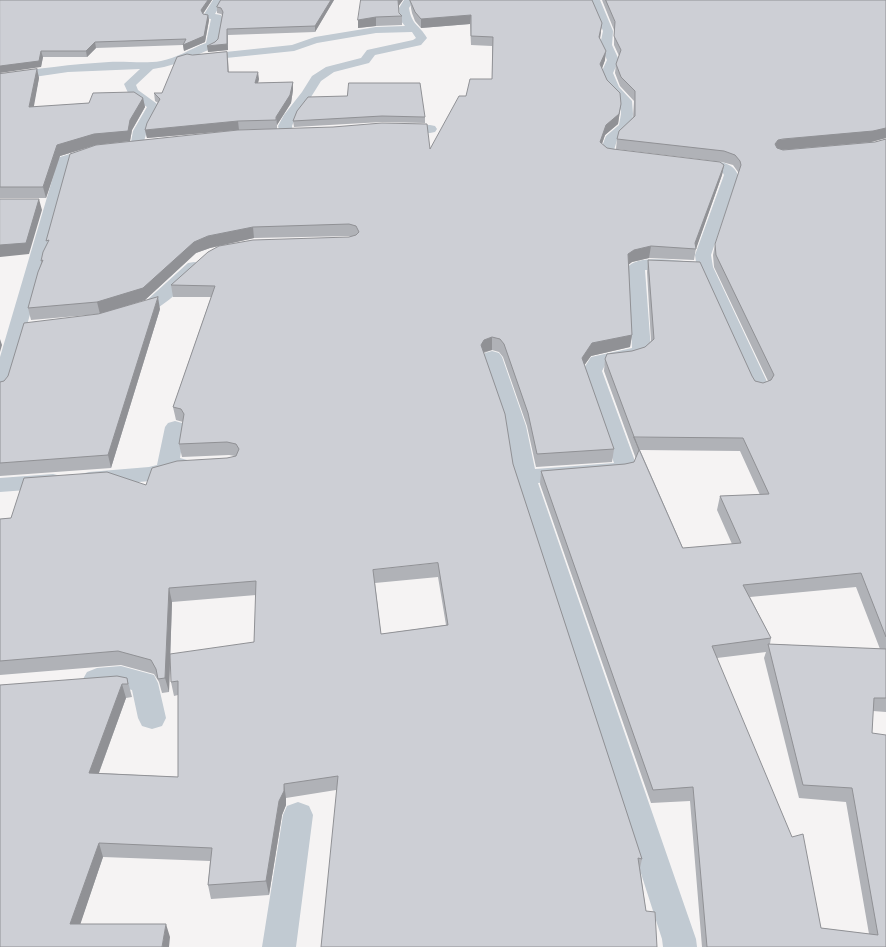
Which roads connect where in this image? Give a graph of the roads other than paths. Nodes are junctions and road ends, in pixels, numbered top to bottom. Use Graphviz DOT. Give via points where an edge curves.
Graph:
graph roads {
  1 [pos="218,0"];
  2 [pos="409,0"];
  3 [pos="595,0"];
  4 [pos="415,29"];
  5 [pos="181,59"];
  6 [pos="149,66"];
  7 [pos="0,78"];
  8 [pos="382,128"];
  9 [pos="430,130"];
  10 [pos="300,133"];
  11 [pos="286,134"];
  12 [pos="270,135"];
  13 [pos="644,158"];
  14 [pos="683,162"];
  15 [pos="39,203"];
  16 [pos="54,203"];
  17 [pos="210,255"];
  18 [pos="705,267"];
  19 [pos="115,317"];
  20 [pos="16,336"];
  21 [pos="492,357"];
  22 [pos="0,388"];
  23 [pos="760,388"];
  24 [pos="175,427"];
  25 [pos="199,464"];
  26 [pos="167,468"];
  27 [pos="526,477"];
  28 [pos="0,485"];
  29 [pos="76,681"];
  30 [pos="152,718"];
  31 [pos="298,815"];
  32 [pos="279,947"];
  33 [pos="680,947"];
  1 -- 5 [label="street" via="208,16 217,17 211,44"];
  2 -- 4 [label="street" via="404,8 406,21"];
  3 -- 13 [label="street" via="608,31 606,44 613,60 608,73 613,88 626,101 625,126 611,139 607,150 612,154"];
  4 -- 5 [label="street" via="376,30 315,40 294,48"];
  4 -- 11 [label="street" via="422,38 417,43 371,52 365,61 323,73 290,115 285,126"];
  5 -- 6 [label="street"];
  6 -- 7 [label="street" via="68,68"];
  6 -- 16 [label="street" via="130,84 133,92 154,106 140,131 144,144 96,150 65,160"];
  8 -- 9 [label="street"];
  10 -- 11 [label="street"];
  11 -- 12 [label="street"];
  14 -- 18 [label="street" via="722,167 729,170 731,175 703,255"];
  15 -- 16 [label="street"];
  16 -- 20 [label="street"];
  17 -- 19 [label="street" via="203,258 152,306"];
  18 -- 23 [label="street"];
  18 -- 27 [label="street" via="645,264 636,267 642,350 635,354 598,361 592,371 625,464 623,469"];
  20 -- 22 [label="street"];
  21 -- 27 [label="street" via="516,426"];
  24 -- 26 [label="street"];
  25 -- 26 [label="street"];
  26 -- 28 [label="street" via="151,474"];
  27 -- 33 [label="street"];
  29 -- 30 [label="street" via="121,677 144,683"];
  31 -- 32 [label="street"];
}
